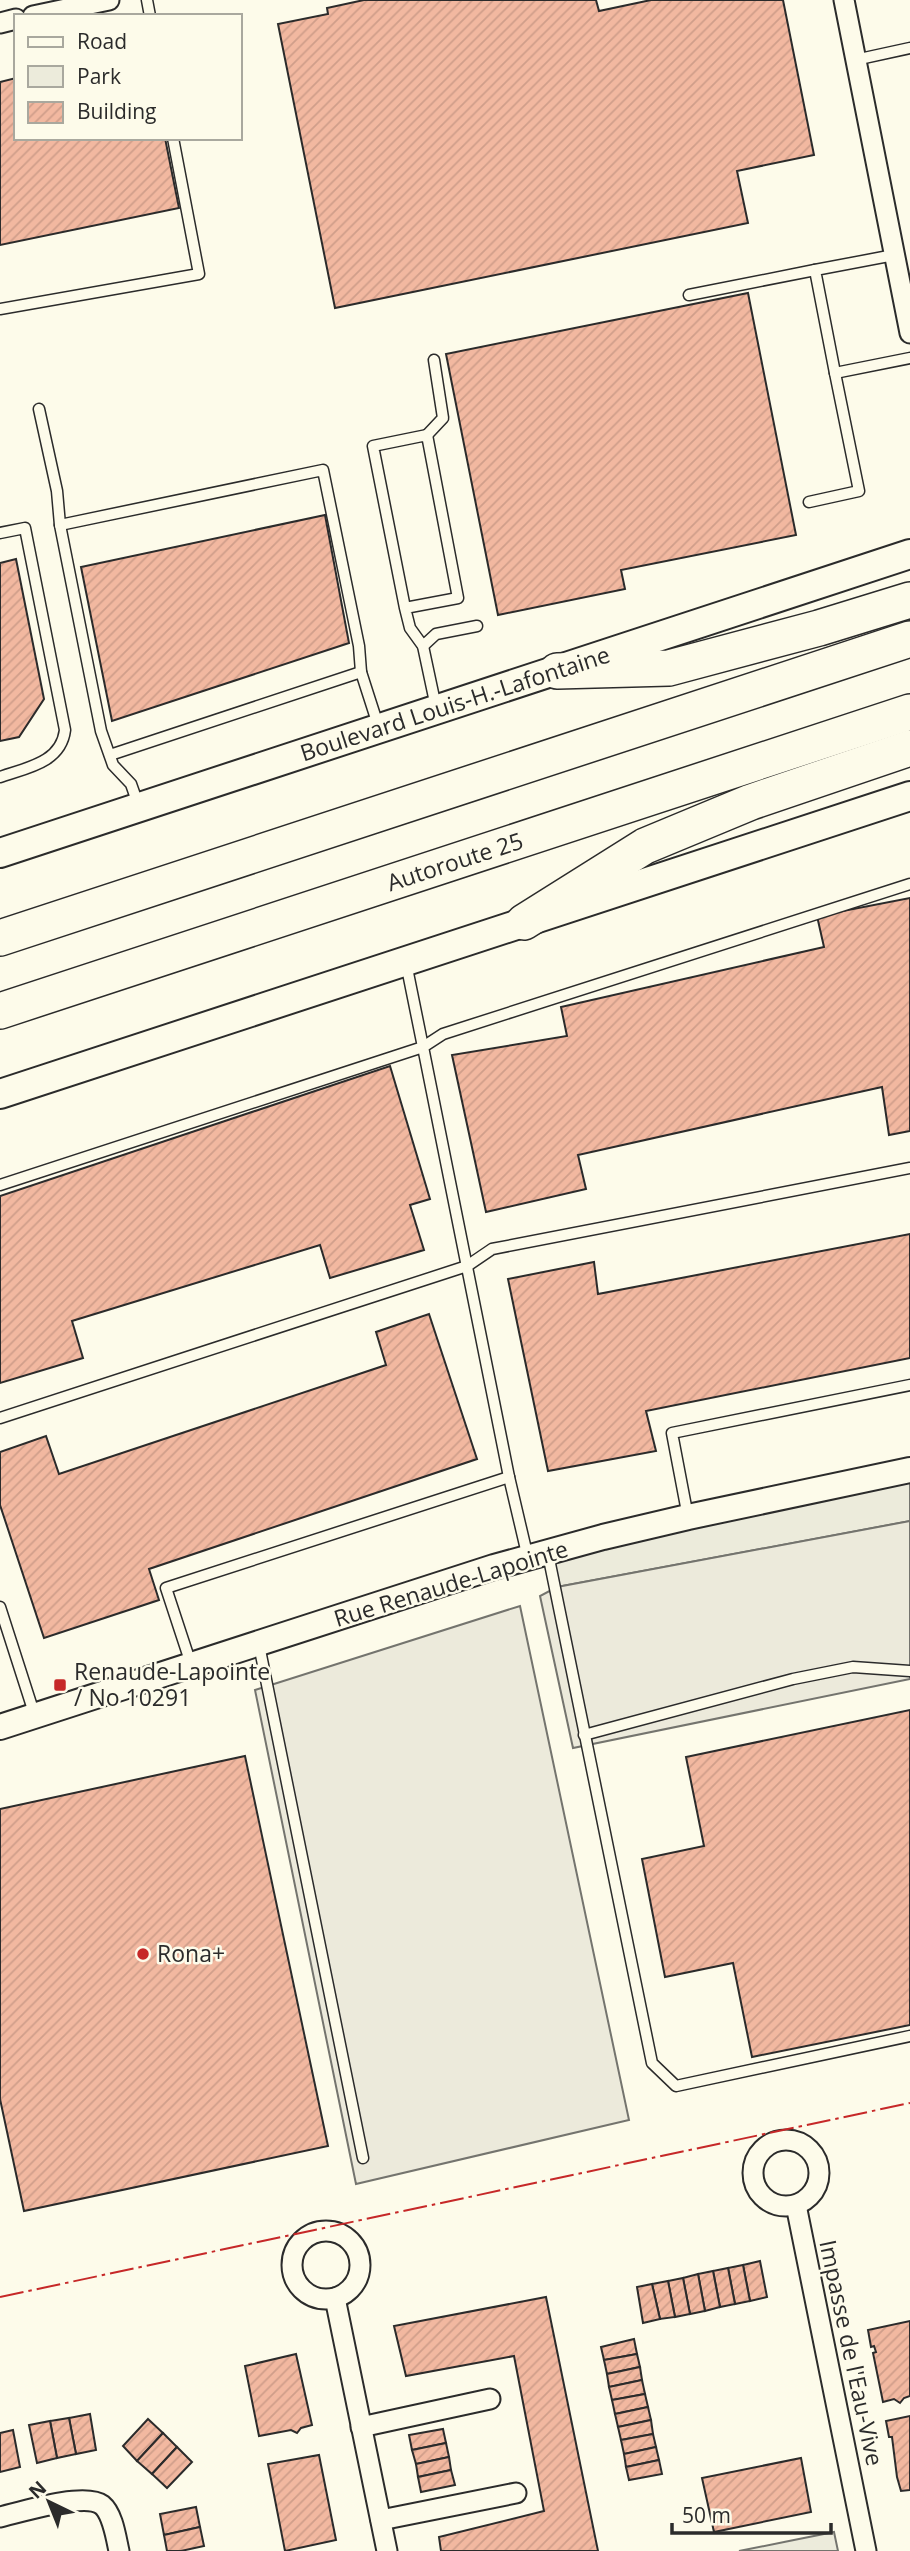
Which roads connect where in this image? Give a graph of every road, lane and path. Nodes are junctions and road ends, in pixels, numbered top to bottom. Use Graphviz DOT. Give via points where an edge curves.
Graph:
graph roads {
  1 [pos="109,0"];
  2 [pos="844,0"];
  3 [pos="42,14"];
  4 [pos="910,48"];
  5 [pos="855,60"];
  6 [pos="173,140"];
  7 [pos="894,255"];
  8 [pos="815,270"];
  9 [pos="689,295"];
  10 [pos="907,308"];
  11 [pos="0,309"];
  12 [pos="910,333"];
  13 [pos="910,358"];
  14 [pos="434,360"];
  15 [pos="835,373"];
  16 [pos="39,409"];
  17 [pos="427,435"];
  18 [pos="808,502"];
  19 [pos="61,524"];
  20 [pos="0,533"];
  21 [pos="910,554"];
  22 [pos="910,600"];
  23 [pos="405,608"];
  24 [pos="477,626"];
  25 [pos="910,639"];
  26 [pos="423,646"];
  27 [pos="557,671"];
  28 [pos="362,672"];
  29 [pos="437,710"];
  30 [pos="910,712"];
  31 [pos="379,729"];
  32 [pos="910,748"];
  33 [pos="110,755"];
  34 [pos="0,777"];
  35 [pos="910,796"];
  36 [pos="139,807"];
  37 [pos="0,853"];
  38 [pos="910,884"];
  39 [pos="524,922"];
  40 [pos="0,938"];
  41 [pos="405,962"];
  42 [pos="0,1011"];
  43 [pos="423,1047"];
  44 [pos="0,1094"];
  45 [pos="910,1168"];
  46 [pos="0,1185"];
  47 [pos="467,1266"];
  48 [pos="910,1385"];
  49 [pos="0,1418"];
  50 [pos="910,1470"];
  51 [pos="509,1477"];
  52 [pos="688,1517"];
  53 [pos="538,1556"];
  54 [pos="0,1607"];
  55 [pos="259,1645"];
  56 [pos="192,1666"];
  57 [pos="910,1671"];
  58 [pos="35,1716"];
  59 [pos="0,1727"];
  60 [pos="584,1735"];
  61 [pos="910,2036"];
  62 [pos="363,2158"];
  63 [pos="796,2205"];
  64 [pos="335,2298"];
  65 [pos="490,2399"];
  66 [pos="361,2427"];
  67 [pos="516,2493"];
  68 [pos="0,2517"];
  69 [pos="381,2520"];
  70 [pos="118,2551"];
  71 [pos="387,2551"];
  72 [pos="866,2551"];
  1 -- 3 [label="street"];
  2 -- 5 [label="street"];
  4 -- 5 [label="lane"];
  5 -- 7 [label="street"];
  6 -- 11 [label="lane" via="199,274"];
  7 -- 8 [label="lane"];
  7 -- 10 [label="street"];
  8 -- 9 [label="lane"];
  8 -- 15 [label="lane"];
  10 -- 12 [label="street"];
  13 -- 15 [label="lane"];
  14 -- 17 [label="lane" via="443,418"];
  15 -- 18 [label="lane" via="859,491"];
  16 -- 19 [label="lane"];
  17 -- 23 [label="lane" via="458,598"];
  17 -- 23 [label="lane" via="373,446"];
  19 -- 28 [label="lane" via="323,470"];
  19 -- 33 [label="lane" via="101,731"];
  20 -- 34 [label="lane" via="25,528 65,730 54,754"];
  21 -- 27 [label="main road, Boulevard Louis-H.-Lafontaine"];
  22 -- 27 [label="highway" via="669,668"];
  23 -- 26 [label="lane" via="410,628"];
  24 -- 26 [label="lane" via="436,634"];
  25 -- 40 [label="highway"];
  26 -- 29 [label="lane"];
  27 -- 29 [label="main road, Boulevard Louis-H.-Lafontaine"];
  28 -- 31 [label="lane"];
  28 -- 33 [label="lane"];
  29 -- 31 [label="main road, Boulevard Louis-H.-Lafontaine"];
  30 -- 42 [label="highway, Autoroute 25"];
  31 -- 36 [label="main road, Boulevard Louis-H.-Lafontaine"];
  32 -- 39 [label="highway" via="751,802 645,846"];
  33 -- 36 [label="lane" via="133,788"];
  35 -- 39 [label="main road"];
  36 -- 37 [label="main road, Boulevard Louis-H.-Lafontaine"];
  38 -- 43 [label="lane" via="443,1034"];
  39 -- 41 [label="main road"];
  41 -- 43 [label="lane"];
  41 -- 44 [label="main road"];
  43 -- 46 [label="lane"];
  43 -- 47 [label="lane"];
  45 -- 47 [label="lane" via="492,1249"];
  47 -- 49 [label="lane"];
  47 -- 51 [label="lane"];
  48 -- 52 [label="lane" via="672,1433"];
  50 -- 52 [label="street, Rue Renaude-Lapointe"];
  51 -- 53 [label="lane"];
  51 -- 56 [label="lane" via="166,1588"];
  52 -- 53 [label="street, Rue Renaude-Lapointe"];
  53 -- 55 [label="street, Rue Renaude-Lapointe"];
  53 -- 60 [label="lane"];
  54 -- 58 [label="lane"];
  55 -- 56 [label="street, Rue Renaude-Lapointe"];
  55 -- 62 [label="lane"];
  56 -- 58 [label="street, Rue Renaude-Lapointe"];
  57 -- 60 [label="lane" via="853,1667"];
  58 -- 59 [label="street, Rue Renaude-Lapointe"];
  60 -- 61 [label="lane" via="652,2063 676,2086"];
  63 -- 72 [label="street, Impasse de l'Eau-Vive"];
  64 -- 66 [label="street"];
  65 -- 66 [label="street"];
  66 -- 69 [label="street"];
  67 -- 69 [label="street"];
  68 -- 70 [label="street" via="70,2502 102,2505"];
  69 -- 71 [label="street"];
}
